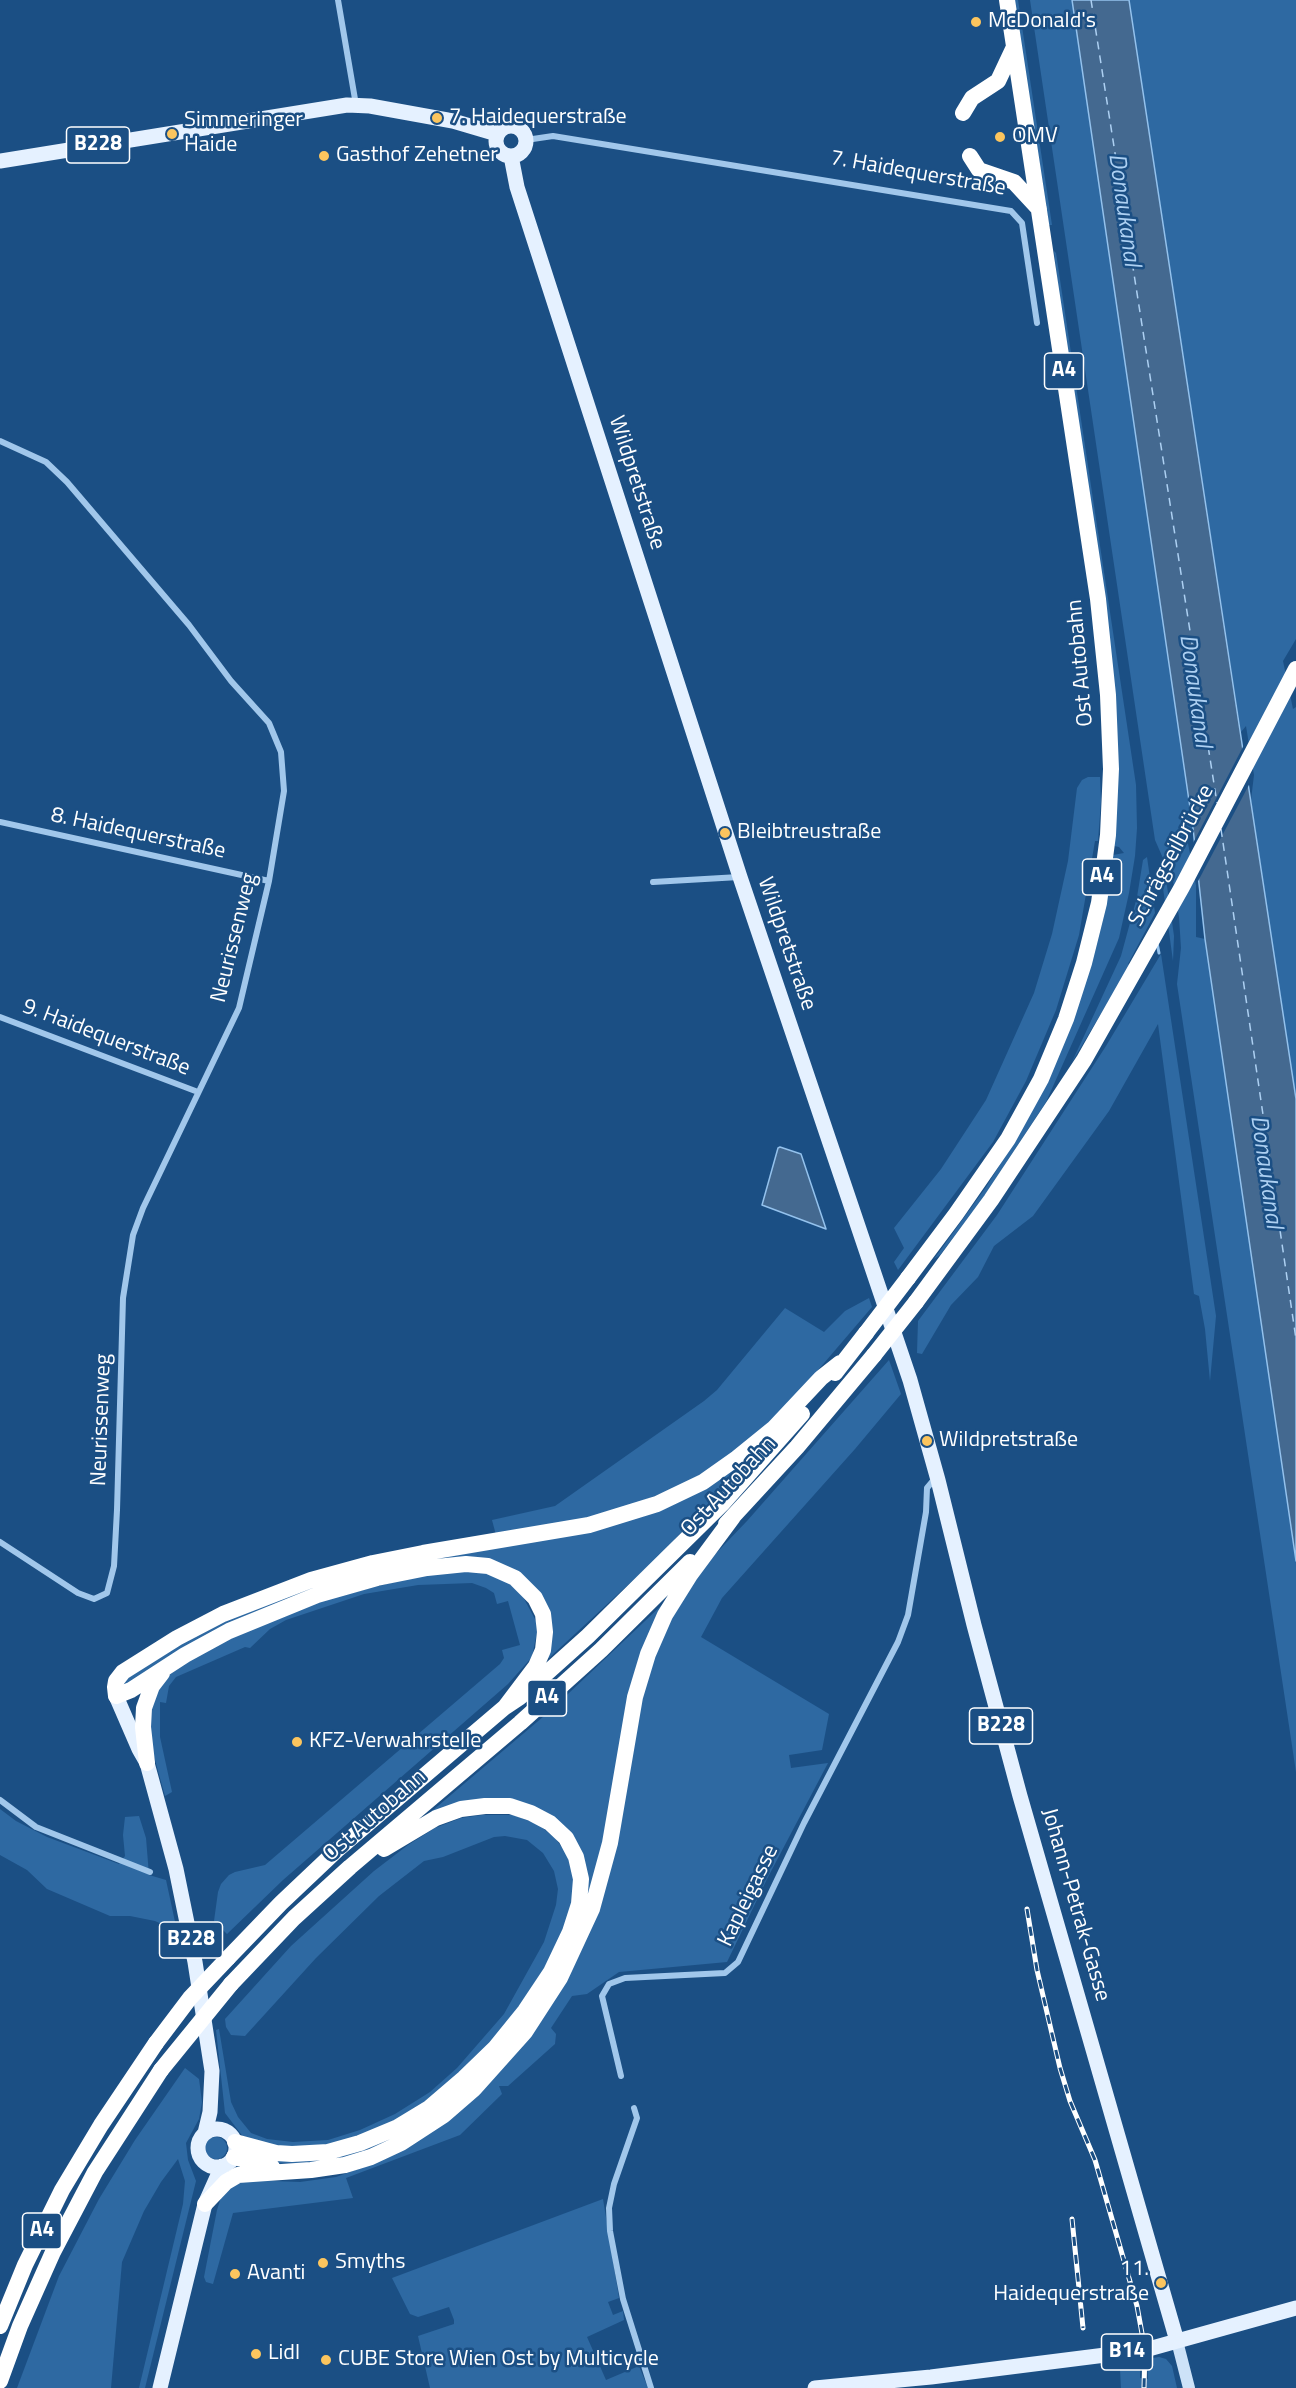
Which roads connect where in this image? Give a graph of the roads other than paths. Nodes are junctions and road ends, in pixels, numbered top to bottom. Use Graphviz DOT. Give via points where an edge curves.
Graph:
graph roads {
  1 [pos="338,0"];
  2 [pos="1007,0"];
  3 [pos="1014,47"];
  4 [pos="356,105"];
  5 [pos="963,113"];
  6 [pos="497,134"];
  7 [pos="526,140"];
  8 [pos="512,156"];
  9 [pos="970,156"];
  10 [pos="0,161"];
  11 [pos="1040,209"];
  12 [pos="1037,322"];
  13 [pos="0,441"];
  14 [pos="1296,669"];
  15 [pos="0,822"];
  16 [pos="740,877"];
  17 [pos="268,881"];
  18 [pos="653,882"];
  19 [pos="0,1017"];
  20 [pos="198,1092"];
  21 [pos="874,1355"];
  22 [pos="840,1363"];
  23 [pos="938,1480"];
  24 [pos="733,1517"];
  25 [pos="0,1542"];
  26 [pos="167,1666"];
  27 [pos="116,1696"];
  28 [pos="505,1707"];
  29 [pos="147,1763"];
  30 [pos="0,1800"];
  31 [pos="350,1867"];
  32 [pos="150,1872"];
  33 [pos="212,2071"];
  34 [pos="621,2076"];
  35 [pos="634,2108"];
  36 [pos="205,2133"];
  37 [pos="229,2149"];
  38 [pos="204,2161"];
  39 [pos="290,2171"];
  40 [pos="205,2204"];
  41 [pos="1296,2308"];
  42 [pos="0,2326"];
  43 [pos="1177,2341"];
  44 [pos="166,2362"];
  45 [pos="0,2381"];
  46 [pos="160,2388"];
  47 [pos="172,2388"];
  48 [pos="651,2388"];
  49 [pos="815,2388"];
  50 [pos="1189,2388"];
  1 -- 4 [label="street"];
  2 -- 3 [label="highway, Ost Autobahn / A4"];
  3 -- 5 [label="highway" via="998,81 970,92"];
  3 -- 11 [label="highway, Ost Autobahn / A4"];
  4 -- 6 [label="main road, B228" via="453,121"];
  4 -- 10 [label="main road, B228"];
  6 -- 7 [label="main road" via="512,126 522,130"];
  6 -- 8 [label="main road" via="497,148"];
  7 -- 8 [label="main road" via="521,152"];
  7 -- 12 [label="street, 7. Haidequerstraße" via="553,136 1011,212 1022,223"];
  8 -- 16 [label="main road, Wildpretstraße" via="517,187"];
  9 -- 11 [label="highway" via="979,170 1014,182"];
  11 -- 22 [label="highway, Ost Autobahn / A4, bridge" via="1098,599 1108,695 1111,769 1099,903 1066,1019 1041,1079 1008,1139 908,1278"];
  13 -- 17 [label="street, Neurissenweg" via="46,462 67,482 269,723 281,752 284,791"];
  14 -- 21 [label="highway, Schrägseilbrücke / A4, bridge" via="1137,969 1084,1060 1024,1152"];
  15 -- 17 [label="street, 8. Haidequerstraße"];
  16 -- 18 [label="street"];
  16 -- 23 [label="main road, Wildpretstraße" via="910,1380"];
  17 -- 20 [label="street, Neurissenweg" via="239,1008"];
  19 -- 20 [label="street, 9. Haidequerstraße"];
  20 -- 25 [label="street, Neurissenweg" via="133,1235 123,1298 114,1566 107,1593 94,1599 78,1593"];
  21 -- 24 [label="highway, Ost Autobahn / A4"];
  22 -- 27 [label="highway" via="774,1428 737,1458 703,1482 657,1504 589,1525 372,1563 285,1589 223,1614 130,1667 116,1681"];
  22 -- 28 [label="highway, Ost Autobahn / A4" via="828,1384 783,1436 672,1554 588,1636"];
  23 -- 34 [label="street, Kapleigasse" via="927,1488 908,1615 897,1642 804,1822 738,1962 725,1973 625,1978 609,1983 602,1996"];
  23 -- 43 [label="main road, Johann-Petrak-Gasse / B228" via="1011,1764"];
  24 -- 31 [label="highway, Ost Autobahn / A4" via="601,1650"];
  24 -- 39 [label="highway" via="690,1575 648,1654 635,1696 610,1843 592,1909 565,1968 541,2008 512,2048 474,2089 418,2133 358,2162"];
  26 -- 27 [label="highway"];
  26 -- 28 [label="highway" via="260,1617 351,1585 426,1568 488,1566 523,1584 539,1605 545,1623 539,1659"];
  26 -- 29 [label="highway" via="152,1686 144,1708"];
  27 -- 29 [label="main road, B228"];
  28 -- 42 [label="highway, Ost Autobahn / A4, bridge" via="337,1850 190,1998 101,2125 62,2190"];
  29 -- 33 [label="main road, B228" via="176,1869"];
  30 -- 32 [label="street" via="36,1827"];
  31 -- 37 [label="highway" via="370,1861 436,1818 461,1809 510,1806 550,1823 566,1838 581,1879 579,1904 551,1972 525,2011 495,2048 429,2108 396,2128 328,2152 292,2154"];
  31 -- 45 [label="highway, Ost Autobahn / A4, bridge" via="231,1984 161,2070 94,2172 52,2252"];
  33 -- 36 [label="main road, B228"];
  33 -- 37 [label="main road, B228"];
  35 -- 48 [label="street" via="638,2118 614,2184 610,2231 623,2299"];
  36 -- 37 [label="main road" via="215,2129"];
  36 -- 38 [label="main road" via="198,2150"];
  37 -- 38 [label="main road" via="212,2166"];
  37 -- 39 [label="highway"];
  37 -- 40 [label="main road"];
  38 -- 40 [label="main road"];
  39 -- 40 [label="highway" via="238,2175"];
  40 -- 44 [label="main road"];
  41 -- 43 [label="main road, B14"];
  43 -- 49 [label="main road, B14" via="1076,2360"];
  43 -- 50 [label="street"];
  44 -- 46 [label="main road"];
  44 -- 47 [label="main road"];
}
